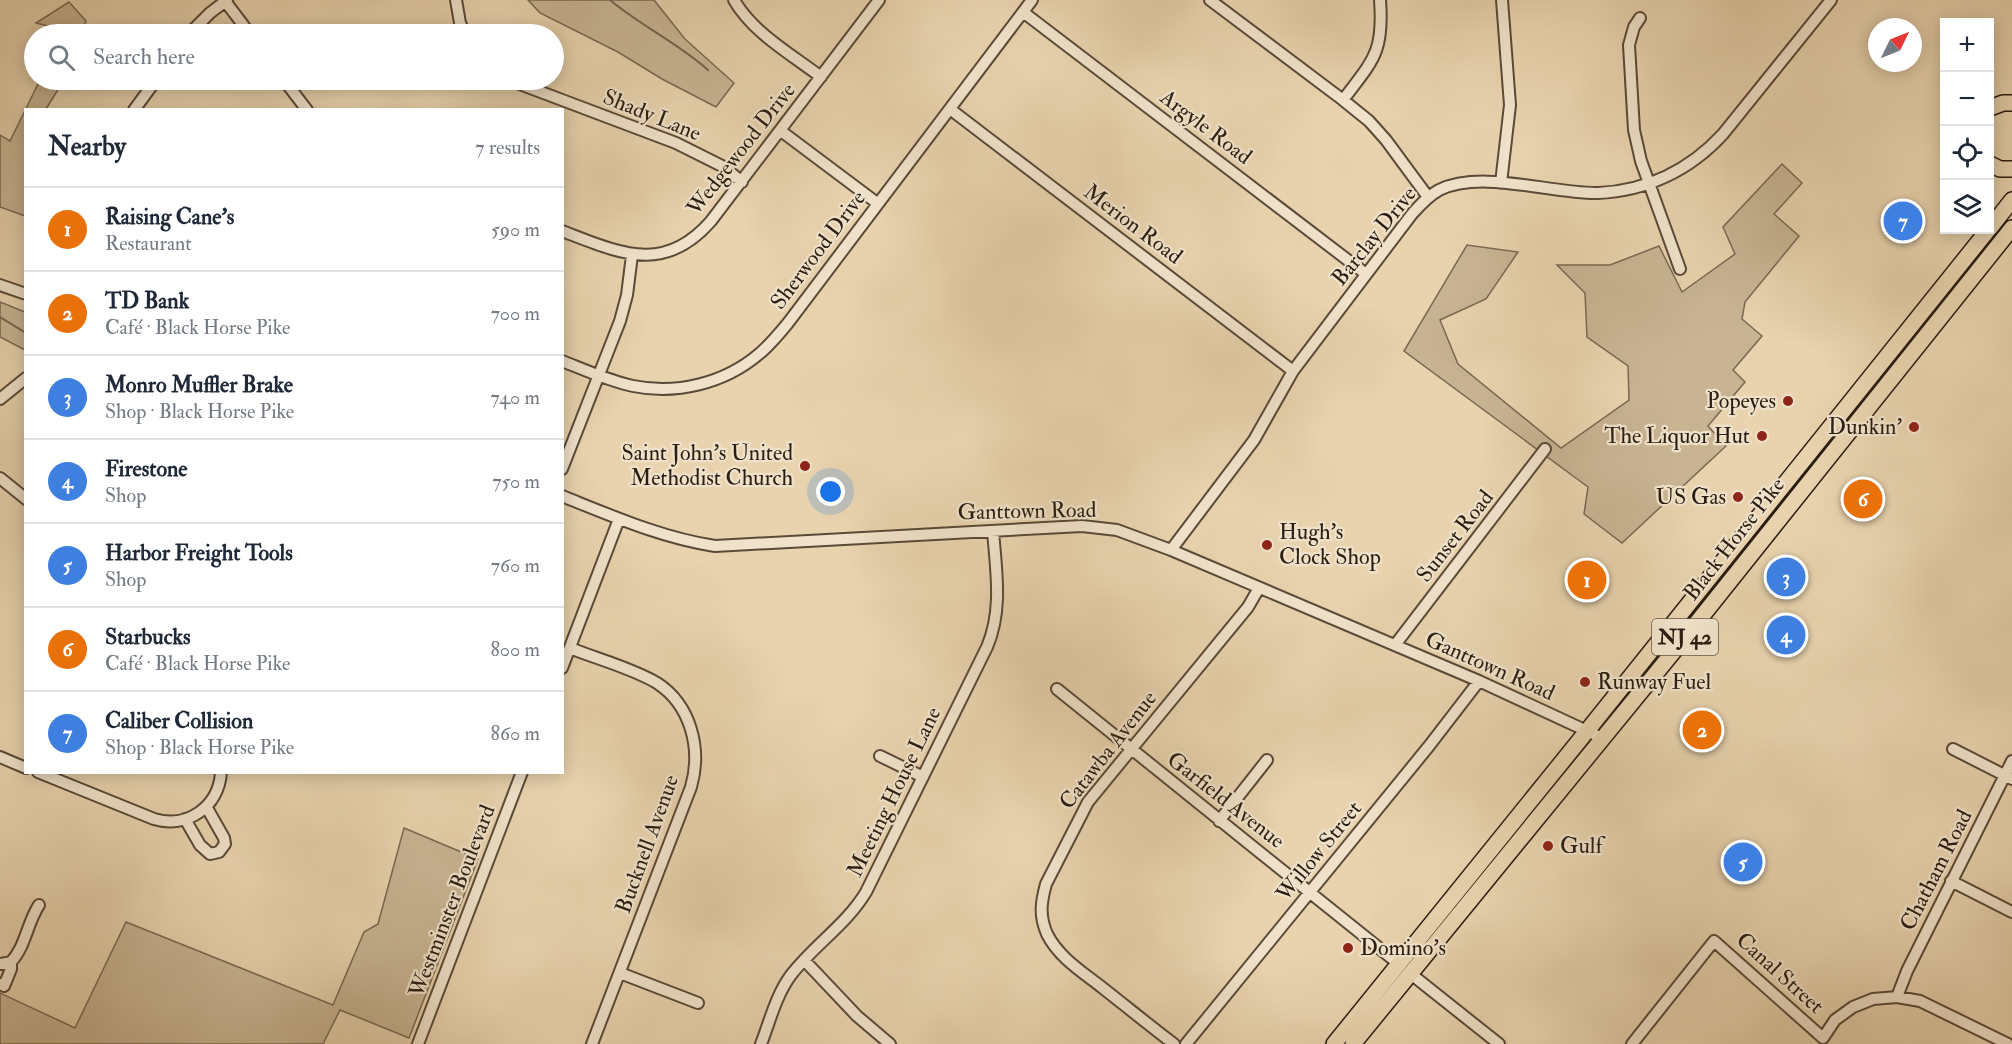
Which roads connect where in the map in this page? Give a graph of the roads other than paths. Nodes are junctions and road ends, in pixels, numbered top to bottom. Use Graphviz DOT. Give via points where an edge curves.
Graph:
graph roads {
  1 [pos="456,0"];
  2 [pos="734,0"];
  3 [pos="879,0"];
  4 [pos="1032,0"];
  5 [pos="1210,0"];
  6 [pos="1380,0"];
  7 [pos="1502,0"];
  8 [pos="1831,0"];
  9 [pos="226,1"];
  10 [pos="1023,12"];
  11 [pos="1640,18"];
  12 [pos="199,24"];
  13 [pos="243,24"];
  14 [pos="460,24"];
  15 [pos="821,77"];
  16 [pos="149,90"];
  17 [pos="292,90"];
  18 [pos="536,90"];
  19 [pos="1343,100"];
  20 [pos="2012,103"];
  21 [pos="1994,106"];
  22 [pos="135,108"];
  23 [pos="305,108"];
  24 [pos="950,109"];
  25 [pos="781,130"];
  26 [pos="1994,166"];
  27 [pos="2012,169"];
  28 [pos="741,182"];
  29 [pos="1502,183"];
  30 [pos="1649,184"];
  31 [pos="1428,197"];
  32 [pos="2012,200"];
  33 [pos="877,203"];
  34 [pos="1994,223"];
  35 [pos="2012,228"];
  36 [pos="564,232"];
  37 [pos="1985,234"];
  38 [pos="632,255"];
  39 [pos="1680,269"];
  40 [pos="1366,274"];
  41 [pos="0,285"];
  42 [pos="24,293"];
  43 [pos="1904,335"];
  44 [pos="564,362"];
  45 [pos="1293,371"];
  46 [pos="598,375"];
  47 [pos="24,380"];
  48 [pos="0,399"];
  49 [pos="1846,434"];
  50 [pos="1545,449"];
  51 [pos="564,464"];
  52 [pos="0,478"];
  53 [pos="24,497"];
  54 [pos="564,497"];
  55 [pos="620,519"];
  56 [pos="993,531"];
  57 [pos="1171,550"];
  58 [pos="1259,588"];
  59 [pos="1395,645"];
  60 [pos="570,648"];
  61 [pos="564,663"];
  62 [pos="1479,681"];
  63 [pos="1058,689"];
  64 [pos="1587,732"];
  65 [pos="1602,738"];
  66 [pos="1131,749"];
  67 [pos="1953,749"];
  68 [pos="880,756"];
  69 [pos="0,757"];
  70 [pos="1267,760"];
  71 [pos="2012,761"];
  72 [pos="24,767"];
  73 [pos="43,774"];
  74 [pos="221,774"];
  75 [pos="521,774"];
  76 [pos="923,777"];
  77 [pos="2008,777"];
  78 [pos="207,808"];
  79 [pos="185,819"];
  80 [pos="1220,821"];
  81 [pos="1951,881"];
  82 [pos="1311,892"];
  83 [pos="39,905"];
  84 [pos="2012,912"];
  85 [pos="804,960"];
  86 [pos="8,962"];
  87 [pos="1405,969"];
  88 [pos="620,973"];
  89 [pos="0,984"];
  90 [pos="1897,997"];
  91 [pos="698,1003"];
  92 [pos="418,1044"];
  93 [pos="592,1044"];
  94 [pos="761,1044"];
  95 [pos="890,1044"];
  96 [pos="1174,1044"];
  97 [pos="1186,1044"];
  98 [pos="1334,1044"];
  99 [pos="1353,1044"];
  100 [pos="1499,1044"];
  101 [pos="1632,1044"];
  102 [pos="2008,1044"];
  1 -- 14 [label="street"];
  2 -- 15 [label="street" via="760,31"];
  3 -- 15 [label="street, Wedgewood Drive"];
  4 -- 10 [label="street, Sherwood Drive"];
  5 -- 19 [label="street"];
  6 -- 19 [label="street" via="1377,50"];
  7 -- 29 [label="street" via="1510,105"];
  8 -- 30 [label="street, Barclay Drive" via="1715,143 1678,172"];
  9 -- 12 [label="street"];
  9 -- 13 [label="street"];
  10 -- 24 [label="street, Sherwood Drive"];
  10 -- 40 [label="street, Argyle Road"];
  11 -- 30 [label="street" via="1629,45 1634,130"];
  15 -- 25 [label="street, Wedgewood Drive"];
  16 -- 22 [label="street"];
  17 -- 23 [label="street"];
  18 -- 28 [label="street, Shady Lane" via="676,143 724,167"];
  19 -- 31 [label="street" via="1378,130"];
  20 -- 21 [label="highway"];
  24 -- 33 [label="street, Sherwood Drive"];
  24 -- 45 [label="street, Merion Road"];
  25 -- 28 [label="street, Wedgewood Drive"];
  25 -- 33 [label="street"];
  26 -- 27 [label="highway"];
  28 -- 38 [label="street, Wedgewood Drive" via="690,241 664,252"];
  29 -- 30 [label="street, Barclay Drive" via="1598,193"];
  29 -- 31 [label="street, Barclay Drive" via="1451,186"];
  30 -- 39 [label="street"];
  31 -- 40 [label="street, Barclay Drive"];
  32 -- 34 [label="highway, Black Horse Pike / NJ 42"];
  33 -- 46 [label="street, Sherwood Drive" via="777,336 739,369 714,380 673,389 632,386"];
  35 -- 49 [label="highway, Black Horse Pike / NJ 42"];
  36 -- 38 [label="street, Wedgewood Drive"];
  37 -- 43 [label="highway, Black Horse Pike / NJ 42"];
  38 -- 46 [label="street" via="625,304"];
  40 -- 45 [label="street, Barclay Drive"];
  41 -- 42 [label="street"];
  43 -- 49 [label="highway" via="1903,346 1844,424"];
  43 -- 64 [label="highway, Black Horse Pike / NJ 42"];
  44 -- 46 [label="street, Sherwood Drive"];
  45 -- 57 [label="street, Barclay Drive" via="1248,448"];
  46 -- 51 [label="street"];
  47 -- 48 [label="street"];
  49 -- 65 [label="highway, Black Horse Pike / NJ 42"];
  50 -- 59 [label="street, Sunset Road"];
  52 -- 53 [label="street"];
  54 -- 55 [label="street, Ganttown Road"];
  55 -- 56 [label="street, Ganttown Road" via="668,536 715,546"];
  55 -- 60 [label="street"];
  56 -- 57 [label="street, Ganttown Road" via="1099,527"];
  56 -- 76 [label="street, Meeting House Lane" via="995,623"];
  57 -- 58 [label="street, Ganttown Road"];
  58 -- 59 [label="street, Ganttown Road"];
  58 -- 66 [label="street, Catawba Avenue" via="1248,607"];
  59 -- 62 [label="street, Ganttown Road"];
  60 -- 61 [label="street"];
  60 -- 88 [label="street, Bucknell Avenue" via="639,675 665,690 683,711 695,750 691,787"];
  62 -- 64 [label="street, Ganttown Road"];
  62 -- 82 [label="street, Willow Street"];
  63 -- 66 [label="street, Garfield Avenue"];
  64 -- 65 [label="street, Ganttown Road"];
  64 -- 87 [label="highway, Black Horse Pike / NJ 42"];
  65 -- 87 [label="highway, Black Horse Pike / NJ 42"];
  66 -- 80 [label="street, Garfield Avenue"];
  66 -- 96 [label="street, Catawba Avenue" via="1081,812 1046,884 1042,918 1047,934 1064,957"];
  67 -- 77 [label="street"];
  68 -- 76 [label="street"];
  69 -- 72 [label="street"];
  70 -- 80 [label="street"];
  71 -- 77 [label="street, Chatham Road"];
  73 -- 79 [label="street" via="154,819"];
  74 -- 78 [label="street" via="218,789"];
  75 -- 92 [label="street, Westminster Boulevard"];
  76 -- 85 [label="street, Meeting House Lane" via="862,899"];
  77 -- 81 [label="street, Chatham Road"];
  78 -- 79 [label="street"];
  78 -- 79 [label="street" via="224,838 219,852 210,854 203,849"];
  80 -- 82 [label="street, Garfield Avenue"];
  81 -- 84 [label="street"];
  81 -- 90 [label="street, Chatham Road"];
  82 -- 87 [label="street, Garfield Avenue"];
  82 -- 97 [label="street, Willow Street"];
  83 -- 86 [label="street"];
  85 -- 94 [label="street, Meeting House Lane" via="782,990"];
  85 -- 95 [label="street" via="857,1016"];
  86 -- 89 [label="street" via="11,969 4,986"];
  87 -- 98 [label="highway, Black Horse Pike / NJ 42"];
  87 -- 99 [label="highway, Black Horse Pike / NJ 42"];
  87 -- 100 [label="street, Garfield Avenue"];
  88 -- 91 [label="street"];
  88 -- 93 [label="street, Bucknell Avenue"];
  90 -- 101 [label="street, Canal Street" via="1873,999 1853,1007 1835,1020 1823,1038 1714,941"];
  90 -- 102 [label="street, Canal Street" via="1920,1001"];
}
